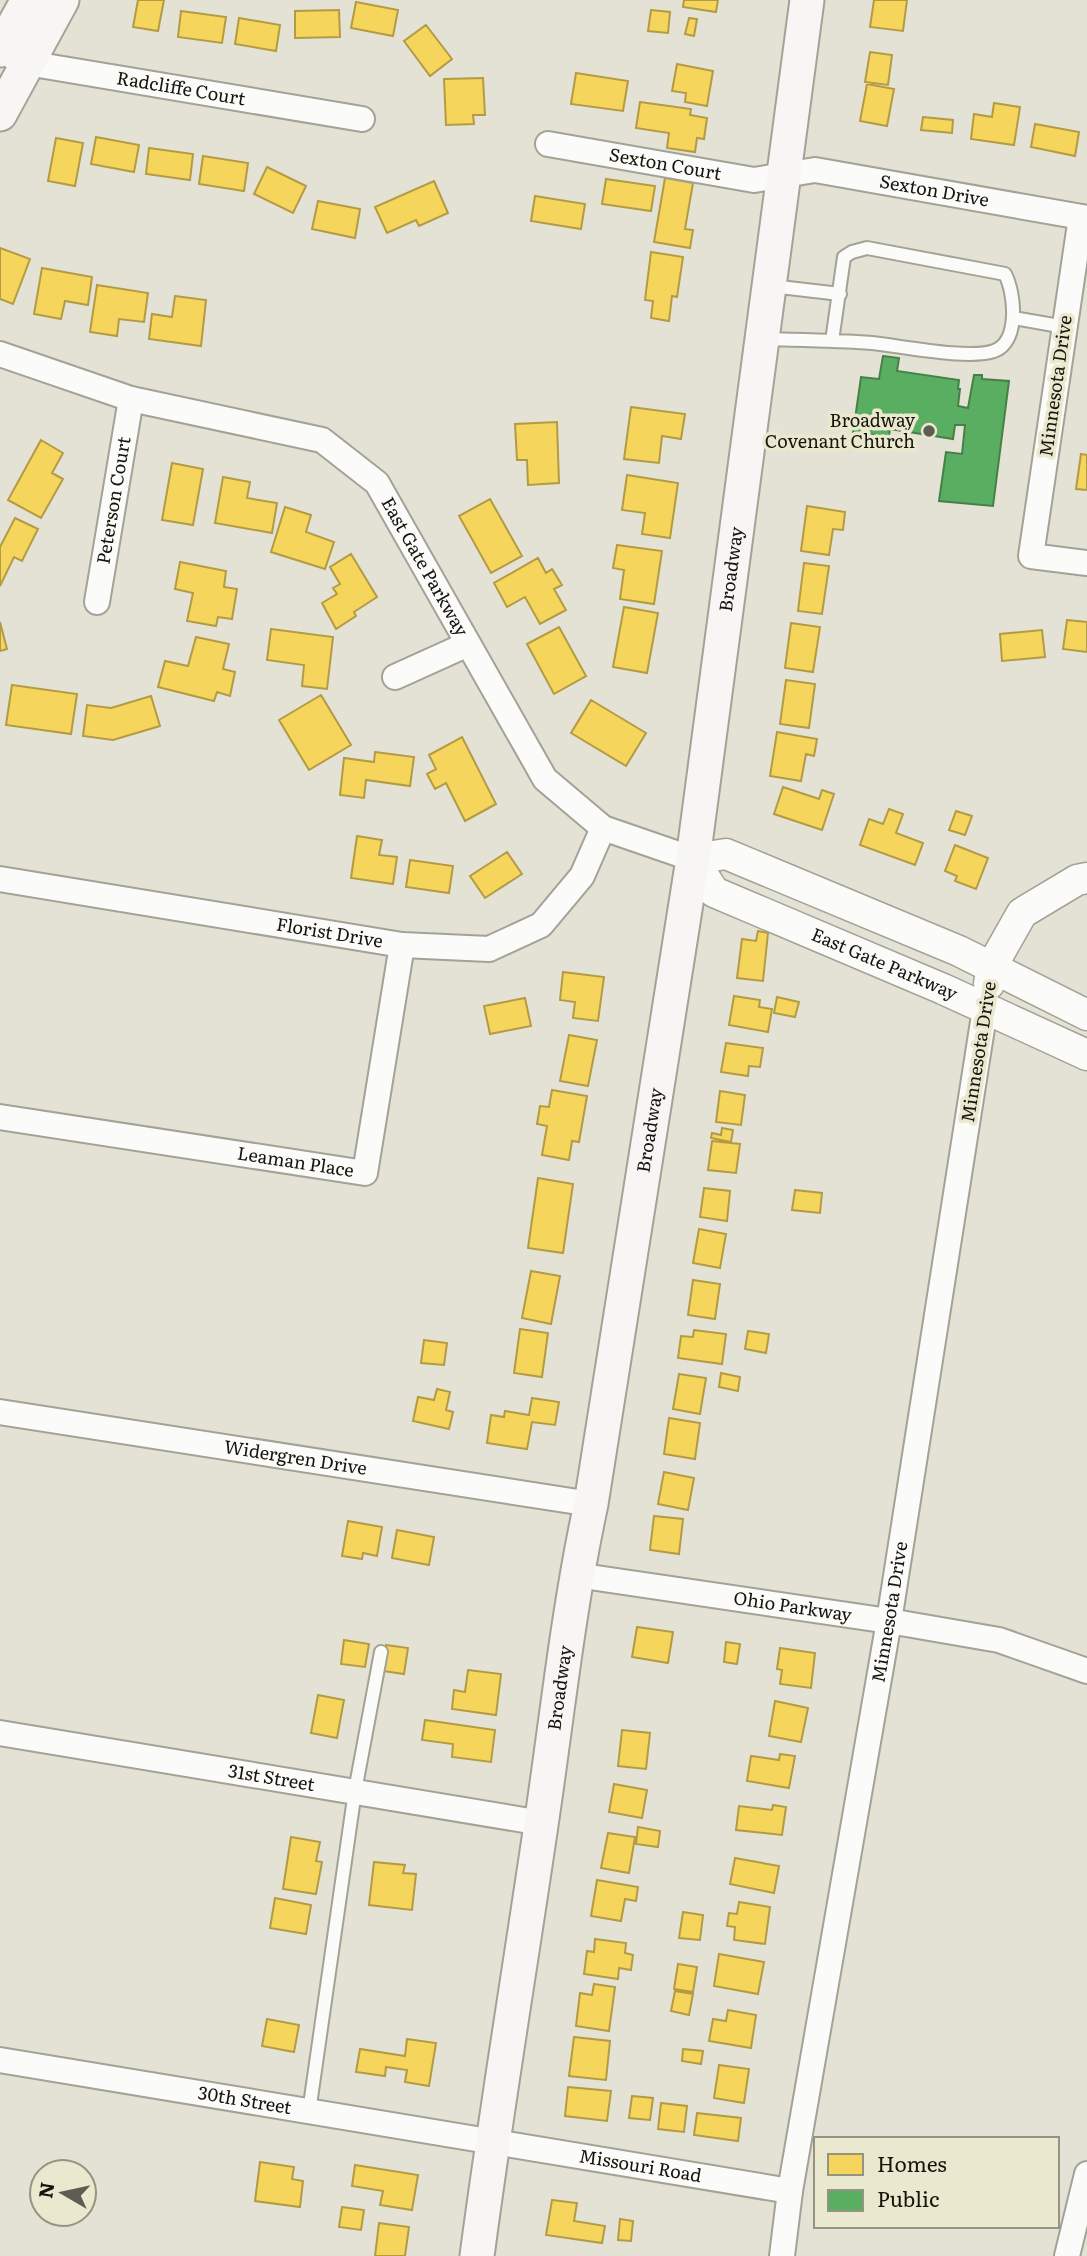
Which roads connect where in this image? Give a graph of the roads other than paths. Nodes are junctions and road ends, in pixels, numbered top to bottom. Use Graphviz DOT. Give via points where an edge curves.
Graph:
graph roads {
  1 [pos="28,0"];
  2 [pos="62,0"];
  3 [pos="807,0"];
  4 [pos="9,56"];
  5 [pos="0,114"];
  6 [pos="362,119"];
  7 [pos="548,144"];
  8 [pos="782,176"];
  9 [pos="1084,217"];
  10 [pos="768,286"];
  11 [pos="840,294"];
  12 [pos="1014,318"];
  13 [pos="1065,327"];
  14 [pos="761,339"];
  15 [pos="832,341"];
  16 [pos="0,354"];
  17 [pos="131,399"];
  18 [pos="1087,563"];
  19 [pos="97,601"];
  20 [pos="468,644"];
  21 [pos="395,677"];
  22 [pos="603,828"];
  23 [pos="693,859"];
  24 [pos="1087,878"];
  25 [pos="0,879"];
  26 [pos="402,945"];
  27 [pos="992,966"];
  28 [pos="985,1009"];
  29 [pos="1087,1015"];
  30 [pos="1087,1055"];
  31 [pos="0,1117"];
  32 [pos="0,1412"];
  33 [pos="591,1504"];
  34 [pos="576,1575"];
  35 [pos="889,1621"];
  36 [pos="382,1653"];
  37 [pos="1087,1671"];
  38 [pos="0,1733"];
  39 [pos="355,1791"];
  40 [pos="541,1823"];
  41 [pos="0,2060"];
  42 [pos="309,2112"];
  43 [pos="492,2141"];
  44 [pos="1087,2174"];
  45 [pos="790,2191"];
  46 [pos="477,2256"];
  47 [pos="782,2256"];
  48 [pos="1067,2256"];
  1 -- 4 [label="main road"];
  2 -- 4 [label="main road"];
  3 -- 8 [label="main road, Broadway"];
  4 -- 5 [label="main road"];
  4 -- 6 [label="street, Radcliffe Court"];
  7 -- 8 [label="street, Sexton Court" via="754,180"];
  8 -- 9 [label="street, Sexton Drive" via="815,170"];
  8 -- 10 [label="main road, Broadway"];
  9 -- 13 [label="street, Minnesota Drive"];
  10 -- 11 [label="lane"];
  10 -- 14 [label="main road, Broadway"];
  11 -- 12 [label="lane" via="844,257 867,248 1005,274"];
  11 -- 15 [label="lane"];
  12 -- 13 [label="lane"];
  12 -- 15 [label="lane" via="1010,335 998,351 978,355"];
  13 -- 18 [label="street, Minnesota Drive" via="1031,556"];
  14 -- 15 [label="lane"];
  14 -- 23 [label="main road, Broadway"];
  16 -- 17 [label="street, East Gate Parkway"];
  17 -- 19 [label="street, Peterson Court"];
  17 -- 20 [label="street, East Gate Parkway" via="322,440 377,483"];
  20 -- 21 [label="street"];
  20 -- 22 [label="street, East Gate Parkway" via="545,779"];
  22 -- 23 [label="street, East Gate Parkway"];
  22 -- 26 [label="street, Florist Drive" via="582,876 541,925 489,949"];
  23 -- 27 [label="street, East Gate Parkway" via="726,854"];
  23 -- 28 [label="street, East Gate Parkway" via="714,892"];
  23 -- 33 [label="main road, Broadway"];
  24 -- 27 [label="street" via="1022,913"];
  25 -- 26 [label="street, Florist Drive"];
  26 -- 31 [label="street, Leaman Place" via="365,1173"];
  27 -- 28 [label="street, Minnesota Drive"];
  27 -- 29 [label="street, East Gate Parkway"];
  28 -- 30 [label="street, East Gate Parkway"];
  28 -- 35 [label="street, Minnesota Drive"];
  32 -- 33 [label="street, Widergren Drive"];
  33 -- 34 [label="main road, Broadway"];
  34 -- 35 [label="street, Ohio Parkway"];
  34 -- 40 [label="main road, Broadway"];
  35 -- 37 [label="street, Ohio Parkway" via="999,1640"];
  35 -- 45 [label="street, Minnesota Drive"];
  36 -- 39 [label="lane"];
  38 -- 39 [label="street, 31st Street"];
  39 -- 40 [label="street, 31st Street"];
  39 -- 42 [label="lane"];
  40 -- 43 [label="main road, Broadway"];
  41 -- 42 [label="street, 30th Street"];
  42 -- 43 [label="street, 30th Street"];
  43 -- 45 [label="street, Missouri Road"];
  43 -- 46 [label="main road, Broadway"];
  44 -- 48 [label="street"];
  45 -- 47 [label="street, Minnesota Drive"];
}
